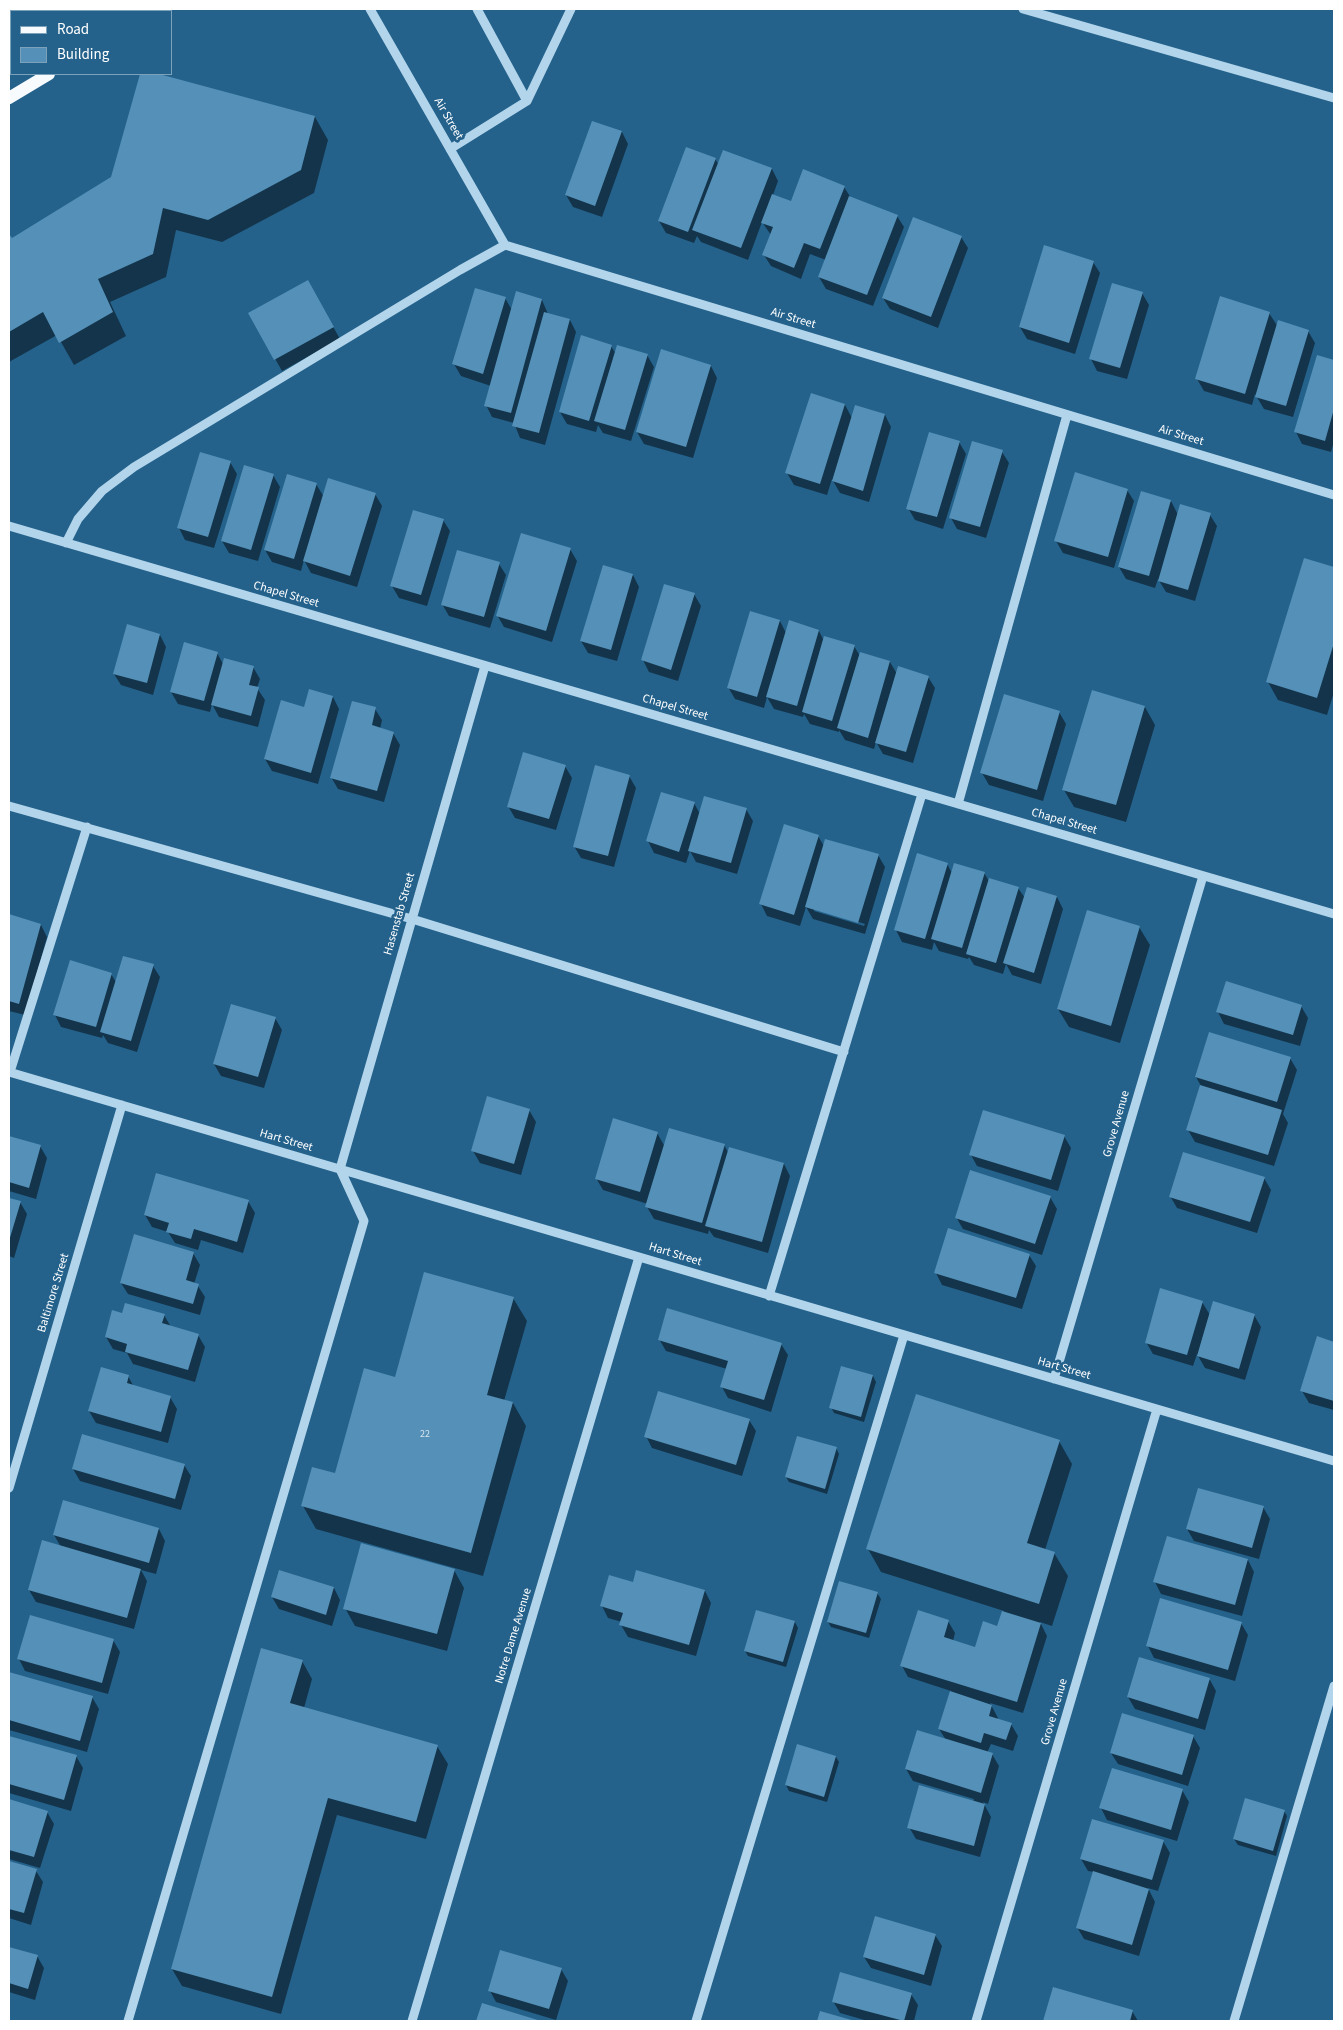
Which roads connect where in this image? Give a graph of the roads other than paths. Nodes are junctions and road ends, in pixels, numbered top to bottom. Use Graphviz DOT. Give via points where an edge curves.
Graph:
graph roads {
  1 [pos="370,9"];
  2 [pos="477,9"];
  3 [pos="571,9"];
  4 [pos="1022,9"];
  5 [pos="48,75"];
  6 [pos="9,98"];
  7 [pos="1334,98"];
  8 [pos="527,101"];
  9 [pos="450,148"];
  10 [pos="505,245"];
  11 [pos="1067,415"];
  12 [pos="1334,495"];
  13 [pos="9,526"];
  14 [pos="66,543"];
  15 [pos="485,666"];
  16 [pos="922,794"];
  17 [pos="958,804"];
  18 [pos="9,806"];
  19 [pos="87,827"];
  20 [pos="1203,876"];
  21 [pos="1334,914"];
  22 [pos="412,919"];
  23 [pos="844,1052"];
  24 [pos="9,1072"];
  25 [pos="122,1105"];
  26 [pos="340,1169"];
  27 [pos="639,1257"];
  28 [pos="769,1296"];
  29 [pos="904,1335"];
  30 [pos="1054,1379"];
  31 [pos="1157,1409"];
  32 [pos="1334,1461"];
  33 [pos="9,1488"];
  34 [pos="1334,1686"];
  35 [pos="128,2021"];
  36 [pos="412,2021"];
  37 [pos="696,2021"];
  38 [pos="976,2021"];
  39 [pos="1234,2021"];
  1 -- 9 [label="street, Air Street"];
  2 -- 8 [label="street"];
  3 -- 8 [label="street"];
  4 -- 7 [label="street"];
  5 -- 6 [label="main road"];
  8 -- 9 [label="street"];
  9 -- 10 [label="street, Air Street"];
  10 -- 11 [label="street, Air Street"];
  10 -- 14 [label="street" via="134,467 102,491 78,519"];
  11 -- 12 [label="street, Air Street"];
  11 -- 17 [label="street"];
  13 -- 14 [label="street, Chapel Street"];
  14 -- 15 [label="street, Chapel Street"];
  15 -- 16 [label="street, Chapel Street"];
  15 -- 22 [label="street, Hasenstab Street"];
  16 -- 17 [label="street, Chapel Street"];
  16 -- 23 [label="street"];
  17 -- 20 [label="street, Chapel Street"];
  18 -- 19 [label="street"];
  19 -- 22 [label="street"];
  19 -- 24 [label="street"];
  20 -- 21 [label="street, Chapel Street"];
  20 -- 30 [label="street, Grove Avenue"];
  22 -- 23 [label="street"];
  22 -- 26 [label="street, Hasenstab Street"];
  23 -- 28 [label="street"];
  24 -- 25 [label="street, Hart Street"];
  25 -- 26 [label="street, Hart Street"];
  25 -- 33 [label="street, Baltimore Street"];
  26 -- 27 [label="street, Hart Street"];
  26 -- 35 [label="street" via="364,1221"];
  27 -- 28 [label="street, Hart Street"];
  27 -- 36 [label="street, Notre Dame Avenue"];
  28 -- 29 [label="street, Hart Street"];
  29 -- 30 [label="street, Hart Street"];
  29 -- 37 [label="street"];
  30 -- 31 [label="street, Hart Street"];
  31 -- 32 [label="street, Hart Street"];
  31 -- 38 [label="street, Grove Avenue"];
  34 -- 39 [label="street"];
}
